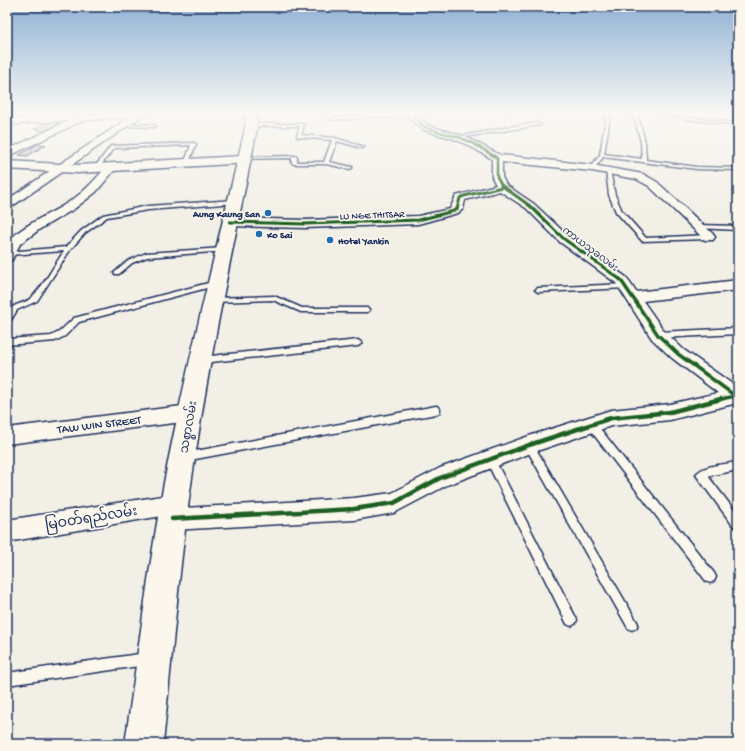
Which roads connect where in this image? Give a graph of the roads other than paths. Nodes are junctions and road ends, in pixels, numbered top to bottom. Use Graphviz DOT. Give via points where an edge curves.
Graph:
graph roads {
  1 [pos="19,148"];
  2 [pos="91,148"];
  3 [pos="112,148"];
  4 [pos="192,148"];
  5 [pos="246,148"];
  6 [pos="331,148"];
  7 [pos="479,148"];
  8 [pos="603,148"];
  9 [pos="643,148"];
  10 [pos="7,154"];
  11 [pos="602,155"];
  12 [pos="497,158"];
  13 [pos="243,159"];
  14 [pos="644,161"];
  15 [pos="326,163"];
  16 [pos="186,164"];
  17 [pos="7,166"];
  18 [pos="61,168"];
  19 [pos="96,168"];
  20 [pos="111,168"];
  21 [pos="350,168"];
  22 [pos="592,168"];
  23 [pos="738,169"];
  24 [pos="608,171"];
  25 [pos="502,187"];
  26 [pos="7,205"];
  27 [pos="232,212"];
  28 [pos="698,227"];
  29 [pos="738,228"];
  30 [pos="708,237"];
  31 [pos="68,250"];
  32 [pos="224,250"];
  33 [pos="8,255"];
  34 [pos="116,273"];
  35 [pos="738,285"];
  36 [pos="538,290"];
  37 [pos="214,292"];
  38 [pos="629,292"];
  39 [pos="367,310"];
  40 [pos="7,320"];
  41 [pos="738,331"];
  42 [pos="658,335"];
  43 [pos="7,342"];
  44 [pos="358,343"];
  45 [pos="201,360"];
  46 [pos="737,397"];
  47 [pos="436,410"];
  48 [pos="190,413"];
  49 [pos="591,424"];
  50 [pos="7,436"];
  51 [pos="529,445"];
  52 [pos="182,457"];
  53 [pos="490,459"];
  54 [pos="738,466"];
  55 [pos="174,511"];
  56 [pos="738,523"];
  57 [pos="7,530"];
  58 [pos="710,577"];
  59 [pos="571,620"];
  60 [pos="632,624"];
  61 [pos="155,658"];
  62 [pos="7,679"];
  63 [pos="144,744"];
  1 -- 10 [label="street"];
  2 -- 18 [label="street"];
  3 -- 19 [label="lane"];
  4 -- 16 [label="lane"];
  5 -- 13 [label="main road, သစ္စာလမ်း"];
  6 -- 15 [label="lane"];
  7 -- 12 [label="street"];
  8 -- 11 [label="lane"];
  9 -- 14 [label="lane"];
  11 -- 14 [label="lane"];
  11 -- 22 [label="lane"];
  12 -- 22 [label="street"];
  12 -- 25 [label="street" via="497,177"];
  13 -- 15 [label="lane" via="295,157 294,163"];
  13 -- 16 [label="main road"];
  13 -- 27 [label="main road, သစ္စာလမ်း"];
  14 -- 23 [label="lane" via="697,168"];
  15 -- 21 [label="lane"];
  16 -- 20 [label="main road"];
  17 -- 18 [label="main road"];
  18 -- 19 [label="main road"];
  18 -- 26 [label="street"];
  19 -- 20 [label="main road"];
  20 -- 33 [label="street" via="92,190 70,207 36,226 15,242"];
  22 -- 24 [label="street"];
  24 -- 28 [label="street" via="639,176 653,184"];
  24 -- 30 [label="lane" via="612,195 619,212 644,240"];
  25 -- 27 [label="street, LU NGE THITSAR" via="464,196 460,198 454,211 425,220 305,224"];
  25 -- 38 [label="street, ကာယသုခလမ်း" via="530,206 564,239 621,280"];
  27 -- 31 [label="lane" via="185,204 112,214 83,232"];
  27 -- 32 [label="main road, သစ္စာလမ်း"];
  28 -- 29 [label="lane"];
  28 -- 30 [label="street"];
  31 -- 33 [label="lane"];
  31 -- 40 [label="lane" via="35,299 15,308"];
  32 -- 34 [label="lane" via="146,255 130,262"];
  32 -- 37 [label="main road, သစ္စာလမ်း"];
  35 -- 38 [label="street"];
  36 -- 38 [label="lane"];
  37 -- 39 [label="lane" via="274,298 301,310"];
  37 -- 43 [label="lane" via="77,320 62,334 52,339"];
  37 -- 45 [label="main road, သစ္စာလမ်း"];
  38 -- 42 [label="street, ကာယသုခလမ်း"];
  41 -- 42 [label="lane"];
  42 -- 46 [label="street, ကာယသုခလမ်း" via="678,354"];
  44 -- 45 [label="lane"];
  45 -- 48 [label="main road, သစ္စာလမ်း"];
  46 -- 49 [label="street, မြဝတ်ရည်လမ်း" via="670,412 611,418"];
  47 -- 52 [label="lane"];
  48 -- 50 [label="street, TAW WIN STREET"];
  48 -- 52 [label="main road, သစ္စာလမ်း"];
  49 -- 51 [label="street, မြဝတ်ရည်လမ်း"];
  49 -- 58 [label="lane"];
  51 -- 53 [label="street, မြဝတ်ရည်လမ်း"];
  51 -- 60 [label="lane"];
  52 -- 55 [label="main road, သစ္စာလမ်း"];
  53 -- 55 [label="street, မြဝတ်ရည်လမ်း" via="440,478 394,503 354,510"];
  53 -- 59 [label="lane"];
  54 -- 56 [label="lane" via="704,472 701,475"];
  55 -- 57 [label="street, မြဝတ်ရည်လမ်း"];
  55 -- 61 [label="main road, သစ္စာလမ်း"];
  61 -- 62 [label="lane"];
  61 -- 63 [label="main road, သစ္စာလမ်း"];
}
